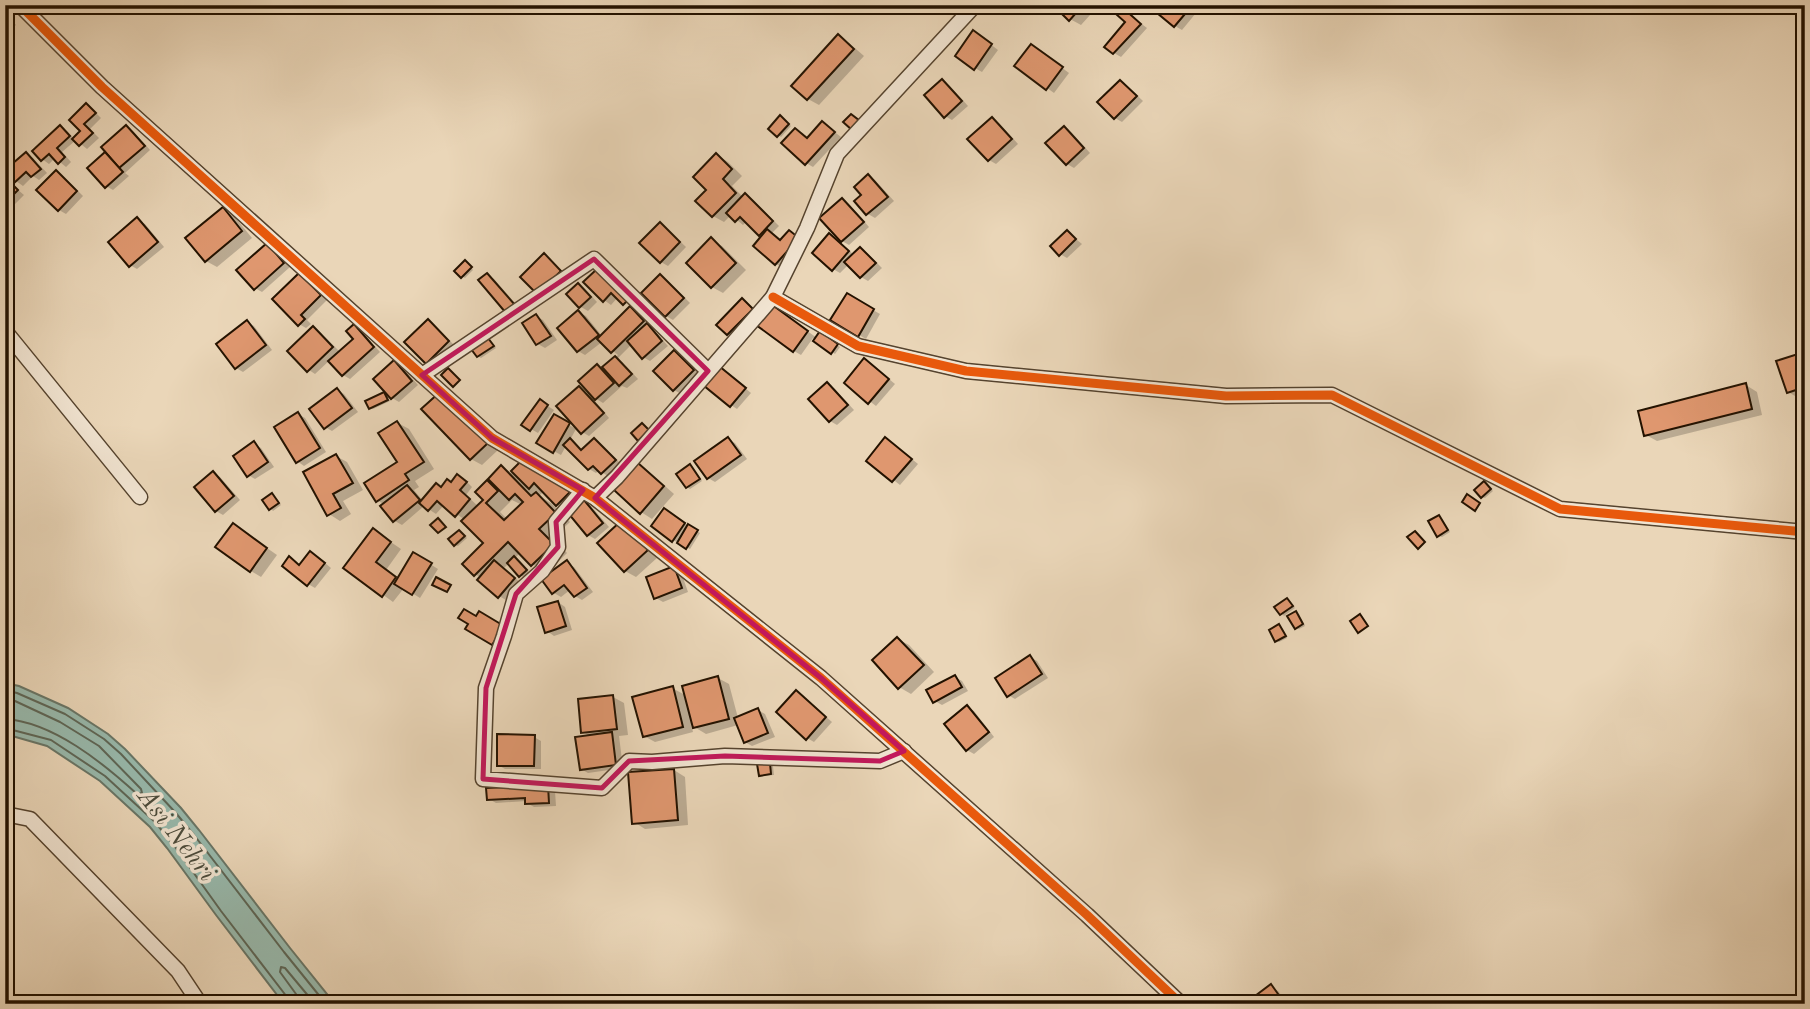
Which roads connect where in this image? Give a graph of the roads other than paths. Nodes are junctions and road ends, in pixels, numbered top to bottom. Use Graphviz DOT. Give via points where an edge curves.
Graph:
graph roads {
  1 [pos="20,5"];
  2 [pos="975,5"];
  3 [pos="773,297"];
  4 [pos="5,331"];
  5 [pos="708,371"];
  6 [pos="422,375"];
  7 [pos="589,494"];
  8 [pos="140,497"];
  9 [pos="1805,532"];
  10 [pos="904,751"];
  11 [pos="5,814"];
  12 [pos="200,1004"];
  13 [pos="1181,1004"];
  1 -- 6 [label="street" via="102,87"];
  2 -- 3 [label="street" via="837,154"];
  3 -- 5 [label="street"];
  3 -- 9 [label="street" via="858,346 966,371 1226,396 1332,395 1560,509"];
  4 -- 8 [label="street"];
  5 -- 6 [label="street" via="594,259"];
  5 -- 7 [label="street" via="617,477"];
  6 -- 7 [label="street" via="492,438"];
  7 -- 10 [label="street" via="821,678"];
  7 -- 10 [label="street" via="556,522 558,547 542,571 516,594 486,688 483,779 602,788 629,761 725,756 880,761"];
  10 -- 13 [label="street"];
  11 -- 12 [label="street" via="30,819 178,971"];
}
